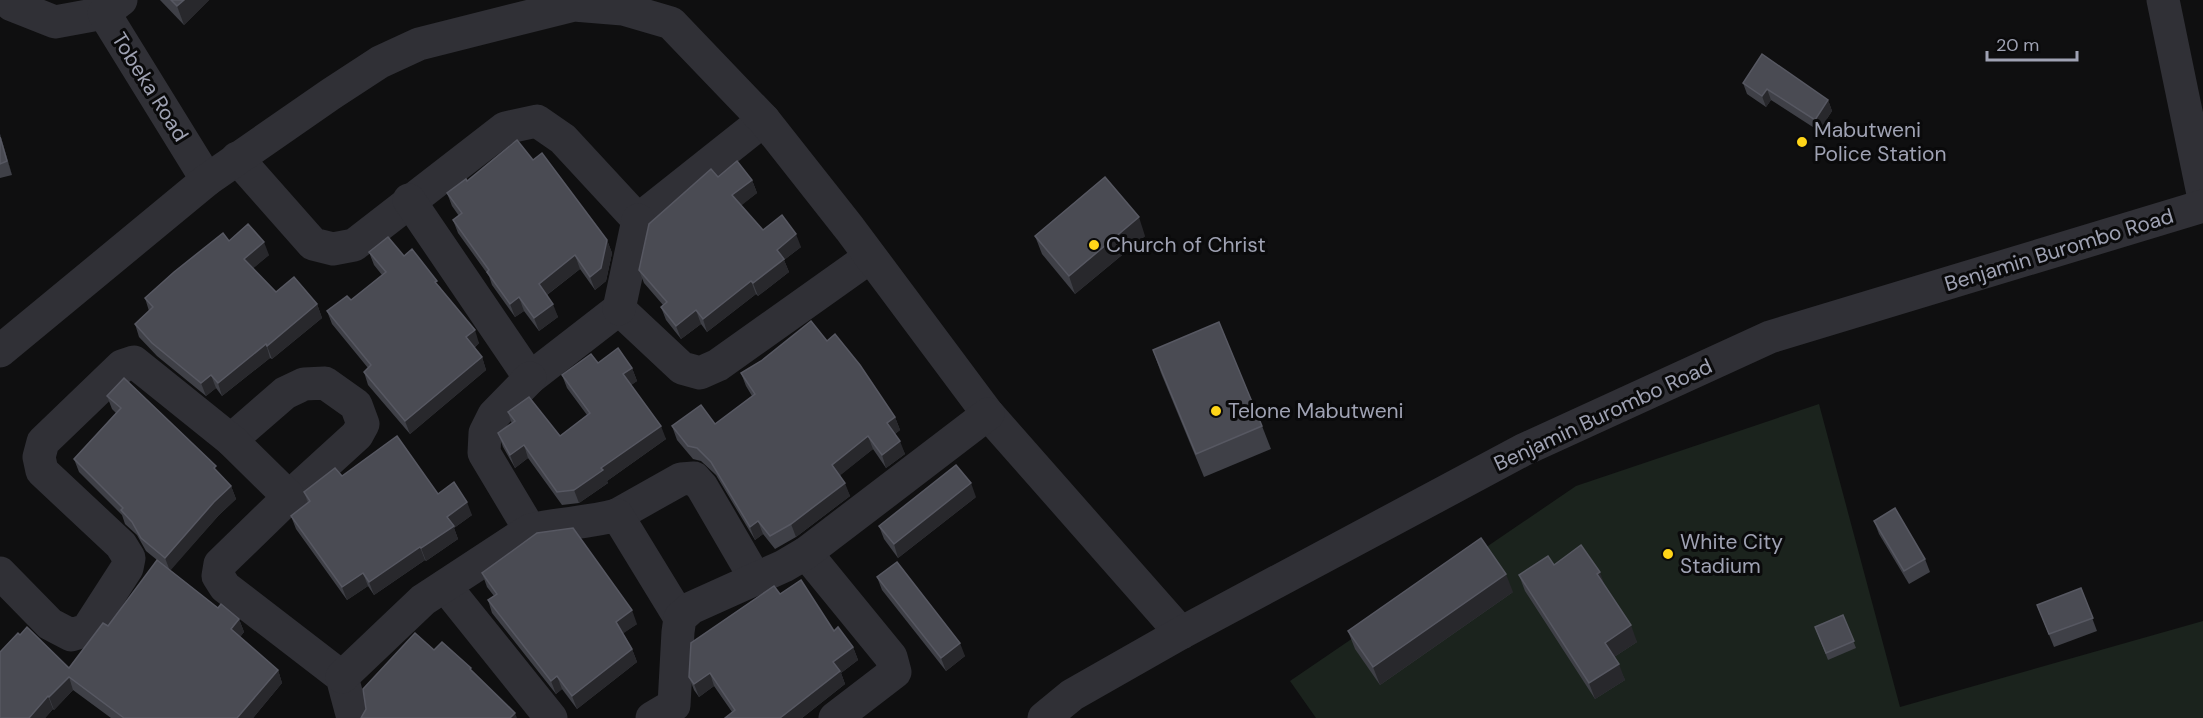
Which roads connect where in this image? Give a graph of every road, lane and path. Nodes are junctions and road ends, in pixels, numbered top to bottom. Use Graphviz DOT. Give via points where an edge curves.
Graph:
graph roads {
  1 [pos="6,0"];
  2 [pos="2163,0"];
  3 [pos="112,7"];
  4 [pos="764,120"];
  5 [pos="237,158"];
  6 [pos="207,180"];
  7 [pos="2203,194"];
  8 [pos="409,200"];
  9 [pos="2203,206"];
  10 [pos="638,220"];
  11 [pos="870,257"];
  12 [pos="619,309"];
  13 [pos="0,351"];
  14 [pos="530,378"];
  15 [pos="988,414"];
  16 [pos="231,440"];
  17 [pos="289,497"];
  18 [pos="616,515"];
  19 [pos="530,530"];
  20 [pos="806,553"];
  21 [pos="0,573"];
  22 [pos="755,578"];
  23 [pos="445,586"];
  24 [pos="680,618"];
  25 [pos="1181,633"];
  26 [pos="342,677"];
  27 [pos="671,714"];
  28 [pos="353,718"];
  29 [pos="550,718"];
  30 [pos="835,718"];
  31 [pos="1044,718"];
  1 -- 3 [label="street" via="55,22"];
  2 -- 7 [label="street"];
  3 -- 6 [label="street, Tobeka Road"];
  4 -- 5 [label="street" via="671,23 623,9 574,5 418,44 380,62"];
  4 -- 10 [label="street"];
  4 -- 11 [label="street"];
  5 -- 6 [label="street"];
  5 -- 8 [label="street" via="313,244 333,249 354,245"];
  6 -- 13 [label="street"];
  8 -- 10 [label="street" via="505,128 537,121 563,140"];
  8 -- 14 [label="street"];
  9 -- 25 [label="street, Benjamin Burombo Road" via="1770,337 1523,450"];
  10 -- 12 [label="street"];
  11 -- 12 [label="street" via="718,365 700,373 682,368"];
  11 -- 15 [label="street"];
  12 -- 14 [label="street"];
  14 -- 19 [label="street" via="494,415 485,433 484,453"];
  15 -- 20 [label="street"];
  15 -- 25 [label="street"];
  16 -- 17 [label="street"];
  16 -- 17 [label="street" via="285,393 304,384 325,383 356,405 363,424 357,435"];
  16 -- 21 [label="street" via="134,362 122,366 43,442 39,457 42,471 122,545 129,558 128,568 87,630 71,635 50,624"];
  17 -- 26 [label="street" via="219,564 218,576 225,587"];
  18 -- 19 [label="street"];
  18 -- 22 [label="street" via="681,479 694,478"];
  18 -- 24 [label="street"];
  19 -- 23 [label="street"];
  20 -- 22 [label="street"];
  20 -- 30 [label="street" via="891,657 895,672"];
  22 -- 24 [label="street" via="691,608"];
  23 -- 26 [label="street" via="423,600"];
  23 -- 29 [label="street"];
  24 -- 27 [label="street"];
  25 -- 31 [label="street, Benjamin Burombo Road" via="1072,695"];
  26 -- 28 [label="street"];
}
